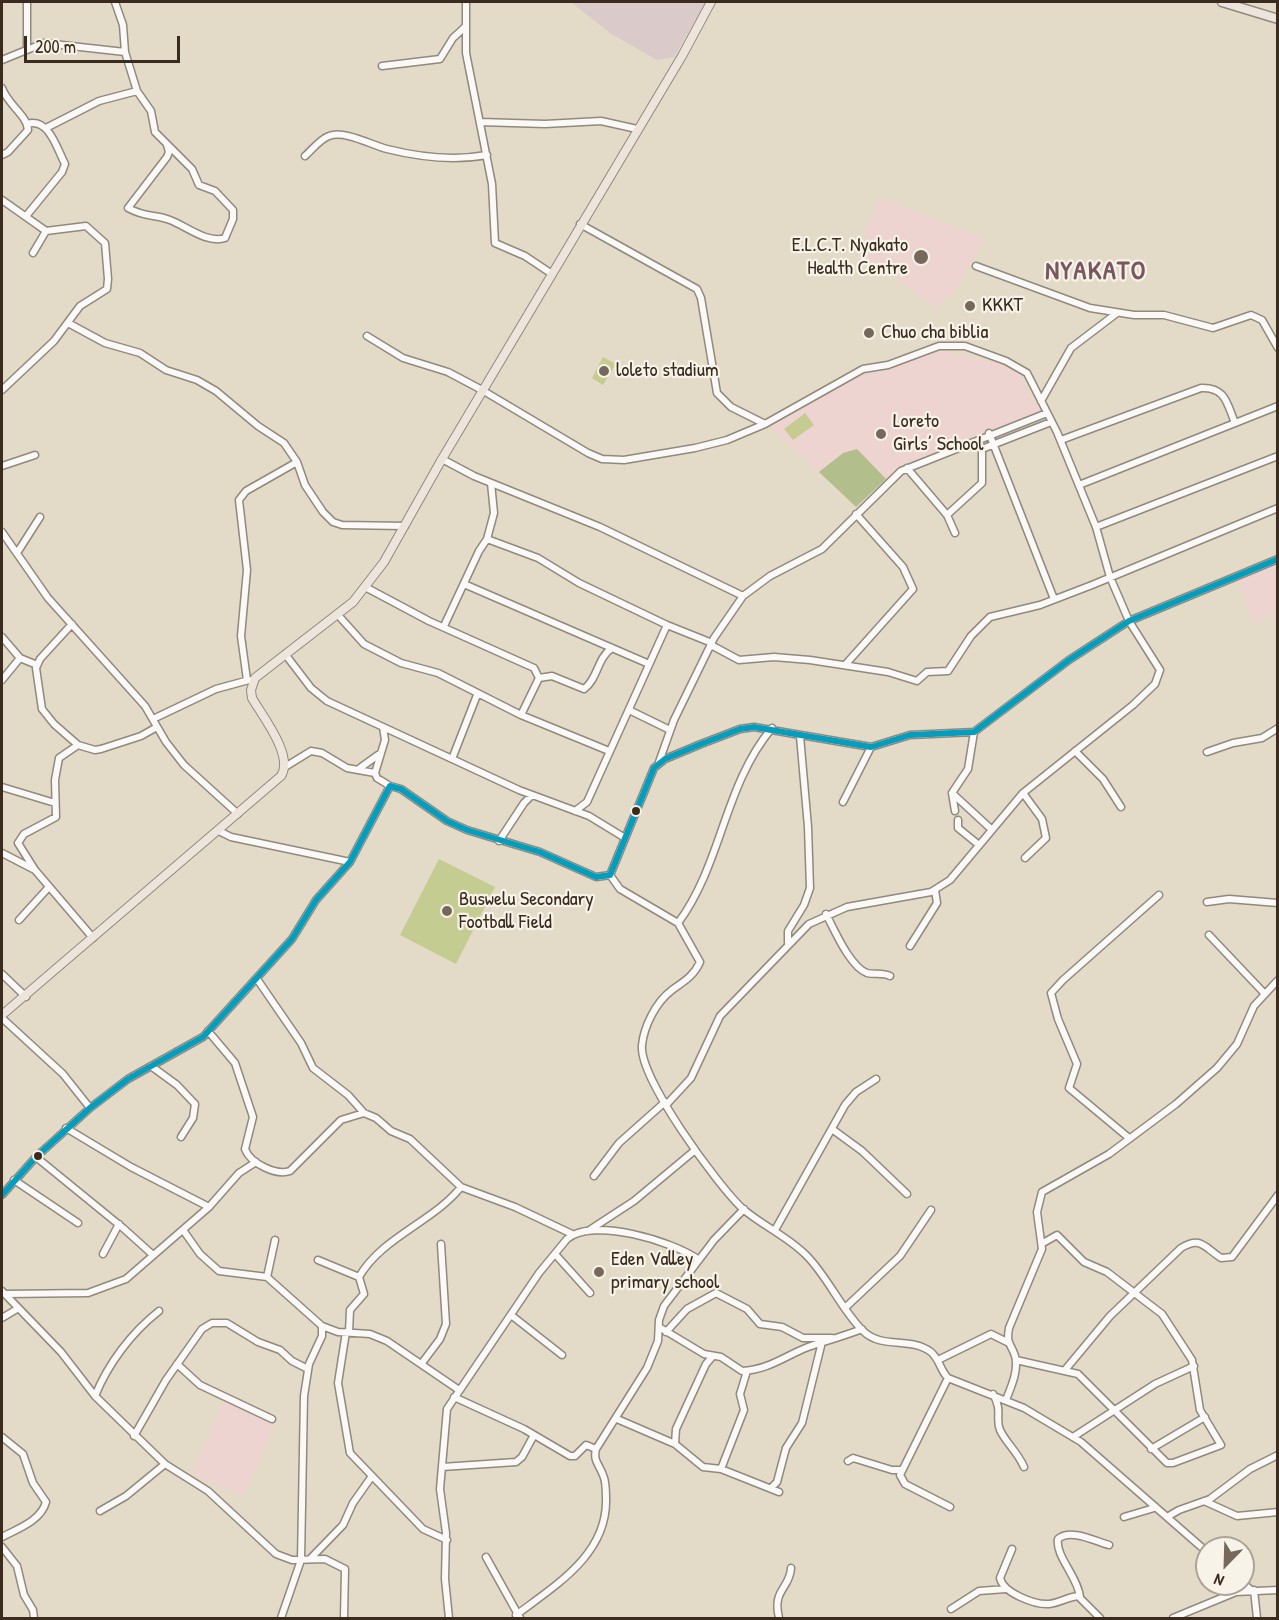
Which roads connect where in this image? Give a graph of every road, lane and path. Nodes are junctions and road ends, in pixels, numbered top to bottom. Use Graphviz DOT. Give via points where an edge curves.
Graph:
graph roads {
  1 [pos="27,2"];
  2 [pos="115,2"];
  3 [pos="466,2"];
  4 [pos="711,2"];
  5 [pos="1222,2"];
  6 [pos="1278,19"];
  7 [pos="465,27"];
  8 [pos="27,49"];
  9 [pos="125,52"];
  10 [pos="2,60"];
  11 [pos="382,66"];
  12 [pos="2,88"];
  13 [pos="137,91"];
  14 [pos="480,122"];
  15 [pos="27,124"];
  16 [pos="46,128"];
  17 [pos="637,129"];
  18 [pos="167,145"];
  19 [pos="2,155"];
  20 [pos="487,155"];
  21 [pos="304,156"];
  22 [pos="2,200"];
  23 [pos="27,215"];
  24 [pos="580,224"];
  25 [pos="46,231"];
  26 [pos="33,253"];
  27 [pos="976,266"];
  28 [pos="552,274"];
  29 [pos="1117,313"];
  30 [pos="68,323"];
  31 [pos="367,336"];
  32 [pos="1278,348"];
  33 [pos="2,390"];
  34 [pos="482,390"];
  35 [pos="1041,401"];
  36 [pos="1278,406"];
  37 [pos="1047,413"];
  38 [pos="1051,422"];
  39 [pos="1235,423"];
  40 [pos="765,424"];
  41 [pos="989,434"];
  42 [pos="1061,440"];
  43 [pos="993,443"];
  44 [pos="34,455"];
  45 [pos="1278,456"];
  46 [pos="442,459"];
  47 [pos="297,462"];
  48 [pos="2,466"];
  49 [pos="907,468"];
  50 [pos="492,483"];
  51 [pos="1079,485"];
  52 [pos="1278,508"];
  53 [pos="855,514"];
  54 [pos="947,515"];
  55 [pos="40,517"];
  56 [pos="405,526"];
  57 [pos="1096,527"];
  58 [pos="2,532"];
  59 [pos="955,533"];
  60 [pos="487,539"];
  61 [pos="18,553"];
  62 [pos="1278,559"];
  63 [pos="1110,577"];
  64 [pos="464,584"];
  65 [pos="367,588"];
  66 [pos="743,596"];
  67 [pos="1054,599"];
  68 [pos="338,615"];
  69 [pos="1129,621"];
  70 [pos="72,624"];
  71 [pos="667,625"];
  72 [pos="444,626"];
  73 [pos="2,638"];
  74 [pos="712,644"];
  75 [pos="612,648"];
  76 [pos="285,654"];
  77 [pos="20,658"];
  78 [pos="649,664"];
  79 [pos="37,665"];
  80 [pos="845,665"];
  81 [pos="539,678"];
  82 [pos="251,679"];
  83 [pos="2,680"];
  84 [pos="477,695"];
  85 [pos="629,710"];
  86 [pos="521,715"];
  87 [pos="153,719"];
  88 [pos="157,727"];
  89 [pos="383,727"];
  90 [pos="772,728"];
  91 [pos="1278,728"];
  92 [pos="670,730"];
  93 [pos="974,732"];
  94 [pos="399,735"];
  95 [pos="800,736"];
  96 [pos="385,740"];
  97 [pos="78,745"];
  98 [pos="871,747"];
  99 [pos="609,751"];
  100 [pos="1075,751"];
  101 [pos="1207,752"];
  102 [pos="380,754"];
  103 [pos="452,759"];
  104 [pos="659,762"];
  105 [pos="285,767"];
  106 [pos="359,769"];
  107 [pos="375,773"];
  108 [pos="390,786"];
  109 [pos="2,787"];
  110 [pos="951,793"];
  111 [pos="1023,793"];
  112 [pos="532,795"];
  113 [pos="587,802"];
  114 [pos="843,802"];
  115 [pos="55,804"];
  116 [pos="1121,807"];
  117 [pos="575,811"];
  118 [pos="955,811"];
  119 [pos="238,814"];
  120 [pos="589,816"];
  121 [pos="958,820"];
  122 [pos="991,829"];
  123 [pos="219,831"];
  124 [pos="625,837"];
  125 [pos="499,841"];
  126 [pos="979,845"];
  127 [pos="2,853"];
  128 [pos="1025,858"];
  129 [pos="350,862"];
  130 [pos="35,870"];
  131 [pos="610,875"];
  132 [pos="48,888"];
  133 [pos="935,890"];
  134 [pos="1159,895"];
  135 [pos="1207,902"];
  136 [pos="1278,903"];
  137 [pos="826,914"];
  138 [pos="19,920"];
  139 [pos="678,923"];
  140 [pos="1209,935"];
  141 [pos="93,938"];
  142 [pos="788,943"];
  143 [pos="910,946"];
  144 [pos="2,974"];
  145 [pos="890,976"];
  146 [pos="257,979"];
  147 [pos="1278,980"];
  148 [pos="1265,994"];
  149 [pos="26,997"];
  150 [pos="2,1017"];
  151 [pos="208,1031"];
  152 [pos="151,1066"];
  153 [pos="876,1079"];
  154 [pos="666,1103"];
  155 [pos="90,1108"];
  156 [pos="364,1113"];
  157 [pos="66,1128"];
  158 [pos="832,1129"];
  159 [pos="181,1137"];
  160 [pos="1129,1138"];
  161 [pos="694,1150"];
  162 [pos="36,1157"];
  163 [pos="256,1162"];
  164 [pos="594,1176"];
  165 [pos="14,1180"];
  166 [pos="461,1187"];
  167 [pos="907,1194"];
  168 [pos="2,1195"];
  169 [pos="1278,1195"];
  170 [pos="209,1207"];
  171 [pos="744,1209"];
  172 [pos="931,1210"];
  173 [pos="78,1223"];
  174 [pos="119,1224"];
  175 [pos="183,1230"];
  176 [pos="775,1230"];
  177 [pos="587,1231"];
  178 [pos="572,1234"];
  179 [pos="275,1240"];
  180 [pos="1043,1243"];
  181 [pos="441,1245"];
  182 [pos="104,1254"];
  183 [pos="555,1254"];
  184 [pos="153,1255"];
  185 [pos="318,1260"];
  186 [pos="699,1260"];
  187 [pos="267,1277"];
  188 [pos="358,1277"];
  189 [pos="3,1292"];
  190 [pos="590,1293"];
  191 [pos="1134,1293"];
  192 [pos="846,1307"];
  193 [pos="17,1309"];
  194 [pos="159,1311"];
  195 [pos="511,1315"];
  196 [pos="2,1318"];
  197 [pos="322,1326"];
  198 [pos="659,1327"];
  199 [pos="862,1329"];
  200 [pos="333,1331"];
  201 [pos="347,1332"];
  202 [pos="666,1332"];
  203 [pos="322,1336"];
  204 [pos="834,1338"];
  205 [pos="1007,1342"];
  206 [pos="821,1346"];
  207 [pos="704,1354"];
  208 [pos="562,1355"];
  209 [pos="713,1356"];
  210 [pos="1016,1359"];
  211 [pos="938,1360"];
  212 [pos="422,1364"];
  213 [pos="706,1364"];
  214 [pos="177,1365"];
  215 [pos="1194,1366"];
  216 [pos="308,1369"];
  217 [pos="1065,1370"];
  218 [pos="747,1371"];
  219 [pos="948,1378"];
  220 [pos="459,1390"];
  221 [pos="992,1394"];
  222 [pos="95,1396"];
  223 [pos="454,1397"];
  224 [pos="1006,1400"];
  225 [pos="1114,1410"];
  226 [pos="1204,1417"];
  227 [pos="272,1419"];
  228 [pos="617,1419"];
  229 [pos="534,1435"];
  230 [pos="134,1436"];
  231 [pos="2,1437"];
  232 [pos="1073,1437"];
  233 [pos="675,1444"];
  234 [pos="596,1449"];
  235 [pos="1151,1449"];
  236 [pos="1278,1455"];
  237 [pos="848,1461"];
  238 [pos="165,1464"];
  239 [pos="442,1467"];
  240 [pos="1024,1467"];
  241 [pos="721,1469"];
  242 [pos="902,1470"];
  243 [pos="372,1476"];
  244 [pos="771,1488"];
  245 [pos="779,1492"];
  246 [pos="1204,1501"];
  247 [pos="950,1507"];
  248 [pos="1154,1508"];
  249 [pos="100,1511"];
  250 [pos="1278,1512"];
  251 [pos="1124,1517"];
  252 [pos="1167,1517"];
  253 [pos="2,1537"];
  254 [pos="447,1540"];
  255 [pos="1195,1542"];
  256 [pos="1109,1545"];
  257 [pos="2,1547"];
  258 [pos="1012,1549"];
  259 [pos="486,1557"];
  260 [pos="310,1558"];
  261 [pos="300,1560"];
  262 [pos="791,1568"];
  263 [pos="1006,1588"];
  264 [pos="1255,1590"];
  265 [pos="1278,1590"];
  266 [pos="1222,1596"];
  267 [pos="1253,1596"];
  268 [pos="1080,1597"];
  269 [pos="951,1609"];
  270 [pos="518,1617"];
  271 [pos="34,1618"];
  272 [pos="281,1618"];
  273 [pos="344,1618"];
  274 [pos="449,1618"];
  275 [pos="779,1618"];
  276 [pos="1100,1618"];
  277 [pos="1173,1618"];
  278 [pos="1257,1618"];
  1 -- 8 [label="street"];
  2 -- 9 [label="street" via="123,25"];
  3 -- 7 [label="street"];
  4 -- 17 [label="main road"];
  5 -- 6 [label="highway"];
  7 -- 11 [label="street" via="440,59"];
  7 -- 14 [label="street" via="466,53"];
  8 -- 9 [label="street" via="51,42"];
  8 -- 10 [label="street"];
  9 -- 13 [label="street"];
  12 -- 15 [label="street" via="7,101"];
  13 -- 16 [label="street" via="99,101"];
  13 -- 18 [label="street" via="151,111 157,136"];
  14 -- 17 [label="street" via="601,121"];
  14 -- 20 [label="street"];
  15 -- 16 [label="street"];
  15 -- 19 [label="street" via="24,135"];
  16 -- 23 [label="street" via="65,164"];
  17 -- 24 [label="main road"];
  18 -- 18 [label="street" via="167,157 128,208 142,216 168,219 204,236 225,238 233,210 215,191 199,185 192,169"];
  20 -- 21 [label="street" via="447,159 387,149 338,134 328,136"];
  20 -- 28 [label="street" via="494,198 495,243"];
  22 -- 23 [label="street"];
  23 -- 25 [label="street"];
  24 -- 28 [label="main road"];
  24 -- 40 [label="street" via="697,289 717,393 731,407"];
  25 -- 26 [label="street"];
  25 -- 30 [label="street" via="84,225 105,243 106,289 80,306"];
  27 -- 29 [label="street" via="1063,300"];
  28 -- 34 [label="main road"];
  29 -- 32 [label="street" via="1164,315 1213,328 1251,315 1262,320"];
  29 -- 35 [label="street" via="1071,348"];
  30 -- 33 [label="street" via="46,350"];
  30 -- 47 [label="street" via="105,343 140,353 166,370 206,384 284,443"];
  31 -- 34 [label="street" via="403,358 448,372"];
  34 -- 40 [label="street" via="572,446 602,459 624,460 695,448"];
  34 -- 46 [label="main road"];
  35 -- 37 [label="street"];
  35 -- 40 [label="street" via="1027,373 1016,364 965,346 939,346 888,365 863,369"];
  36 -- 39 [label="street"];
  37 -- 38 [label="street"];
  37 -- 41 [label="street"];
  38 -- 42 [label="street"];
  38 -- 43 [label="street"];
  39 -- 42 [label="street" via="1221,393 1201,388"];
  39 -- 51 [label="street"];
  41 -- 43 [label="street"];
  41 -- 49 [label="street"];
  42 -- 51 [label="street"];
  43 -- 54 [label="street" via="981,451 982,483"];
  43 -- 67 [label="street"];
  44 -- 48 [label="street"];
  45 -- 57 [label="street"];
  46 -- 50 [label="street"];
  46 -- 56 [label="main road"];
  47 -- 56 [label="street" via="305,485 333,522"];
  47 -- 82 [label="street" via="246,491 239,500 247,570 241,636"];
  49 -- 53 [label="street"];
  49 -- 54 [label="street"];
  50 -- 60 [label="street" via="494,513"];
  50 -- 66 [label="street" via="610,532"];
  51 -- 57 [label="street"];
  52 -- 63 [label="street"];
  53 -- 66 [label="street" via="822,549 770,576"];
  53 -- 80 [label="street" via="903,567 913,589"];
  54 -- 59 [label="street"];
  55 -- 61 [label="street"];
  56 -- 65 [label="main road"];
  57 -- 63 [label="street"];
  58 -- 61 [label="street"];
  60 -- 64 [label="street"];
  60 -- 71 [label="street" via="538,558 579,583"];
  61 -- 70 [label="street" via="48,598"];
  62 -- 69 [label="street"];
  63 -- 67 [label="street"];
  63 -- 69 [label="street"];
  64 -- 72 [label="street"];
  64 -- 75 [label="street"];
  65 -- 68 [label="main road"];
  65 -- 72 [label="street"];
  66 -- 74 [label="street"];
  67 -- 80 [label="street" via="990,617 946,672 927,672 914,682 896,674"];
  68 -- 76 [label="main road"];
  68 -- 84 [label="street" via="364,644 412,668 438,673"];
  69 -- 93 [label="street"];
  69 -- 100 [label="street" via="1160,674 1148,692"];
  70 -- 79 [label="street"];
  70 -- 87 [label="street"];
  71 -- 74 [label="street"];
  71 -- 78 [label="street"];
  72 -- 81 [label="street" via="534,668"];
  73 -- 77 [label="street"];
  74 -- 80 [label="street" via="744,661 791,658"];
  74 -- 92 [label="street"];
  75 -- 78 [label="street"];
  75 -- 81 [label="street" via="584,689 552,676"];
  76 -- 82 [label="main road"];
  76 -- 89 [label="street" via="316,694"];
  77 -- 79 [label="street"];
  77 -- 83 [label="street"];
  78 -- 85 [label="street"];
  79 -- 97 [label="street" via="42,709"];
  81 -- 86 [label="street"];
  82 -- 87 [label="street" via="216,689"];
  82 -- 105 [label="main road" via="252,698 285,756"];
  84 -- 86 [label="street"];
  84 -- 103 [label="street"];
  85 -- 92 [label="street"];
  85 -- 99 [label="street"];
  86 -- 99 [label="street"];
  87 -- 88 [label="street"];
  88 -- 97 [label="street" via="101,749"];
  88 -- 119 [label="street" via="184,765"];
  89 -- 94 [label="street"];
  89 -- 96 [label="street"];
  90 -- 95 [label="street"];
  90 -- 104 [label="street" via="740,729"];
  90 -- 139 [label="street" via="748,762 711,863"];
  91 -- 101 [label="street" via="1262,738"];
  92 -- 104 [label="street"];
  93 -- 98 [label="street" via="910,735"];
  93 -- 110 [label="street" via="966,774"];
  94 -- 96 [label="street"];
  94 -- 103 [label="street"];
  95 -- 98 [label="street"];
  95 -- 142 [label="street" via="810,888 788,931"];
  96 -- 102 [label="street"];
  97 -- 115 [label="street" via="59,758"];
  98 -- 114 [label="street"];
  99 -- 113 [label="street"];
  100 -- 111 [label="street"];
  100 -- 116 [label="street" via="1103,778"];
  102 -- 106 [label="street"];
  102 -- 107 [label="street"];
  103 -- 112 [label="street"];
  104 -- 124 [label="street"];
  105 -- 106 [label="street" via="311,751 347,768"];
  105 -- 119 [label="main road" via="281,776"];
  106 -- 107 [label="street"];
  107 -- 108 [label="street"];
  108 -- 125 [label="street" via="409,794 447,821"];
  108 -- 129 [label="street"];
  109 -- 115 [label="street"];
  110 -- 118 [label="street"];
  110 -- 122 [label="street"];
  111 -- 122 [label="street"];
  111 -- 128 [label="street" via="1042,819 1046,838"];
  112 -- 117 [label="street"];
  112 -- 125 [label="street"];
  113 -- 117 [label="street"];
  113 -- 120 [label="street"];
  115 -- 130 [label="street" via="56,818 24,834 18,843"];
  117 -- 120 [label="street"];
  119 -- 123 [label="main road"];
  120 -- 124 [label="street"];
  121 -- 126 [label="street" via="958,828"];
  122 -- 126 [label="street"];
  123 -- 129 [label="street" via="231,837"];
  123 -- 141 [label="main road"];
  124 -- 131 [label="street"];
  125 -- 131 [label="street" via="540,852 596,877"];
  126 -- 133 [label="street" via="950,880"];
  127 -- 130 [label="street"];
  129 -- 146 [label="street"];
  130 -- 132 [label="street"];
  131 -- 139 [label="street" via="621,889"];
  132 -- 138 [label="street"];
  132 -- 141 [label="street"];
  133 -- 137 [label="street"];
  133 -- 143 [label="street" via="937,903"];
  134 -- 160 [label="street" via="1051,993 1077,1064 1069,1088"];
  135 -- 136 [label="street" via="1229,899"];
  137 -- 142 [label="street"];
  137 -- 145 [label="street" via="844,947 862,969"];
  139 -- 154 [label="street" via="700,962 683,984 658,1005 642,1047 646,1069"];
  140 -- 148 [label="street"];
  141 -- 149 [label="main road"];
  142 -- 154 [label="street" via="720,1016 691,1078"];
  144 -- 149 [label="street"];
  146 -- 151 [label="street"];
  146 -- 156 [label="street" via="301,1043 313,1068"];
  147 -- 148 [label="street"];
  148 -- 160 [label="street" via="1250,1012 1237,1044 1217,1068"];
  149 -- 150 [label="main road"];
  150 -- 155 [label="street" via="63,1074"];
  151 -- 152 [label="street"];
  151 -- 163 [label="street" via="238,1071 254,1120 245,1149"];
  152 -- 155 [label="street"];
  152 -- 159 [label="street" via="195,1104 193,1118"];
  153 -- 158 [label="street" via="850,1098"];
  154 -- 161 [label="street"];
  154 -- 164 [label="street" via="619,1143"];
  155 -- 157 [label="street"];
  156 -- 163 [label="street" via="341,1120 290,1171 280,1172"];
  156 -- 166 [label="street" via="410,1139"];
  157 -- 162 [label="street"];
  157 -- 170 [label="street"];
  158 -- 167 [label="street" via="876,1163"];
  158 -- 176 [label="street"];
  160 -- 180 [label="street" via="1098,1162 1042,1192 1037,1212"];
  161 -- 171 [label="street"];
  161 -- 177 [label="street" via="634,1201"];
  162 -- 165 [label="street"];
  162 -- 174 [label="street"];
  163 -- 170 [label="street" via="239,1173"];
  165 -- 168 [label="street"];
  165 -- 173 [label="street"];
  166 -- 178 [label="street"];
  166 -- 188 [label="street" via="369,1261"];
  169 -- 191 [label="street" via="1232,1257 1221,1258 1193,1241"];
  170 -- 175 [label="street"];
  171 -- 176 [label="street"];
  171 -- 186 [label="street"];
  172 -- 192 [label="street" via="900,1256"];
  174 -- 182 [label="street"];
  174 -- 184 [label="street"];
  175 -- 184 [label="street"];
  175 -- 187 [label="street" via="200,1254 219,1271"];
  176 -- 192 [label="street" via="808,1257"];
  177 -- 178 [label="street"];
  177 -- 186 [label="street" via="649,1236"];
  178 -- 183 [label="street"];
  179 -- 187 [label="street"];
  180 -- 191 [label="street" via="1057,1235 1084,1262 1107,1272"];
  180 -- 205 [label="street"];
  181 -- 212 [label="street" via="446,1324"];
  183 -- 190 [label="street"];
  183 -- 195 [label="street"];
  184 -- 189 [label="street" via="136,1273 102,1289 67,1294"];
  185 -- 188 [label="street"];
  186 -- 198 [label="street" via="664,1306"];
  187 -- 197 [label="street"];
  188 -- 201 [label="street" via="364,1294 350,1310"];
  189 -- 193 [label="street"];
  191 -- 215 [label="street" via="1161,1314 1190,1354"];
  191 -- 217 [label="street" via="1089,1338"];
  192 -- 199 [label="street"];
  193 -- 196 [label="street"];
  193 -- 222 [label="street" via="61,1352"];
  194 -- 222 [label="street" via="112,1362"];
  195 -- 208 [label="street"];
  195 -- 220 [label="street"];
  197 -- 200 [label="street"];
  197 -- 203 [label="street"];
  198 -- 202 [label="street"];
  198 -- 228 [label="street" via="647,1368"];
  199 -- 204 [label="street"];
  199 -- 211 [label="street" via="886,1342 921,1346"];
  200 -- 201 [label="street"];
  200 -- 203 [label="street"];
  201 -- 212 [label="street" via="378,1337"];
  201 -- 243 [label="street" via="338,1378 349,1450"];
  202 -- 204 [label="street" via="687,1309 716,1293 747,1309 760,1324 782,1327 803,1338"];
  202 -- 207 [label="street"];
  203 -- 216 [label="street"];
  204 -- 206 [label="street"];
  205 -- 210 [label="street"];
  205 -- 211 [label="street" via="991,1334"];
  206 -- 218 [label="street"];
  206 -- 244 [label="street" via="802,1423 786,1448 777,1482"];
  207 -- 209 [label="street"];
  207 -- 213 [label="street"];
  209 -- 213 [label="street"];
  209 -- 218 [label="street"];
  210 -- 217 [label="street"];
  210 -- 224 [label="street"];
  211 -- 219 [label="street"];
  212 -- 220 [label="street"];
  213 -- 233 [label="street" via="676,1429"];
  214 -- 216 [label="street" via="202,1329 218,1321 280,1350 292,1362"];
  214 -- 227 [label="street" via="200,1385"];
  214 -- 230 [label="street"];
  215 -- 225 [label="street" via="1155,1384"];
  215 -- 226 [label="street"];
  216 -- 261 [label="street" via="303,1409"];
  217 -- 225 [label="street" via="1078,1374"];
  218 -- 241 [label="street" via="740,1394 744,1410"];
  219 -- 221 [label="street"];
  219 -- 242 [label="street"];
  220 -- 223 [label="street"];
  221 -- 224 [label="street"];
  221 -- 240 [label="street" via="1000,1409 1000,1430"];
  222 -- 230 [label="street"];
  223 -- 229 [label="street"];
  223 -- 239 [label="street" via="446,1413"];
  224 -- 232 [label="street"];
  225 -- 232 [label="street"];
  225 -- 235 [label="street"];
  226 -- 235 [label="street"];
  226 -- 235 [label="street" via="1220,1441 1218,1447 1173,1463 1161,1460"];
  228 -- 233 [label="street"];
  228 -- 234 [label="street"];
  229 -- 234 [label="street" via="570,1456 586,1445"];
  229 -- 239 [label="street" via="516,1462"];
  230 -- 238 [label="street"];
  231 -- 253 [label="street" via="23,1454 33,1483 46,1504 29,1523"];
  232 -- 248 [label="street"];
  233 -- 241 [label="street" via="698,1464"];
  234 -- 270 [label="street" via="595,1460 604,1477 606,1496 595,1543 564,1579"];
  236 -- 246 [label="street"];
  237 -- 242 [label="street" via="853,1458"];
  238 -- 249 [label="street" via="126,1496"];
  238 -- 261 [label="street" via="208,1491 276,1554"];
  239 -- 254 [label="street" via="440,1496"];
  241 -- 244 [label="street"];
  242 -- 247 [label="street" via="905,1484"];
  243 -- 254 [label="street" via="423,1529"];
  243 -- 260 [label="street" via="343,1525"];
  244 -- 245 [label="street"];
  246 -- 250 [label="street" via="1237,1516"];
  246 -- 252 [label="street"];
  248 -- 251 [label="street"];
  248 -- 252 [label="street"];
  252 -- 255 [label="street"];
  254 -- 274 [label="street"];
  256 -- 268 [label="street" via="1071,1534 1058,1539 1058,1548 1076,1580"];
  257 -- 271 [label="street" via="17,1566"];
  258 -- 263 [label="street" via="1000,1578"];
  259 -- 270 [label="street"];
  260 -- 261 [label="street"];
  260 -- 273 [label="street" via="325,1559 345,1569"];
  261 -- 272 [label="street"];
  262 -- 275 [label="street" via="790,1580 780,1590"];
  263 -- 268 [label="street" via="1045,1604"];
  263 -- 269 [label="street" via="979,1591"];
  264 -- 265 [label="street"];
  266 -- 277 [label="street"];
  267 -- 278 [label="street"];
  268 -- 276 [label="street"];
}
